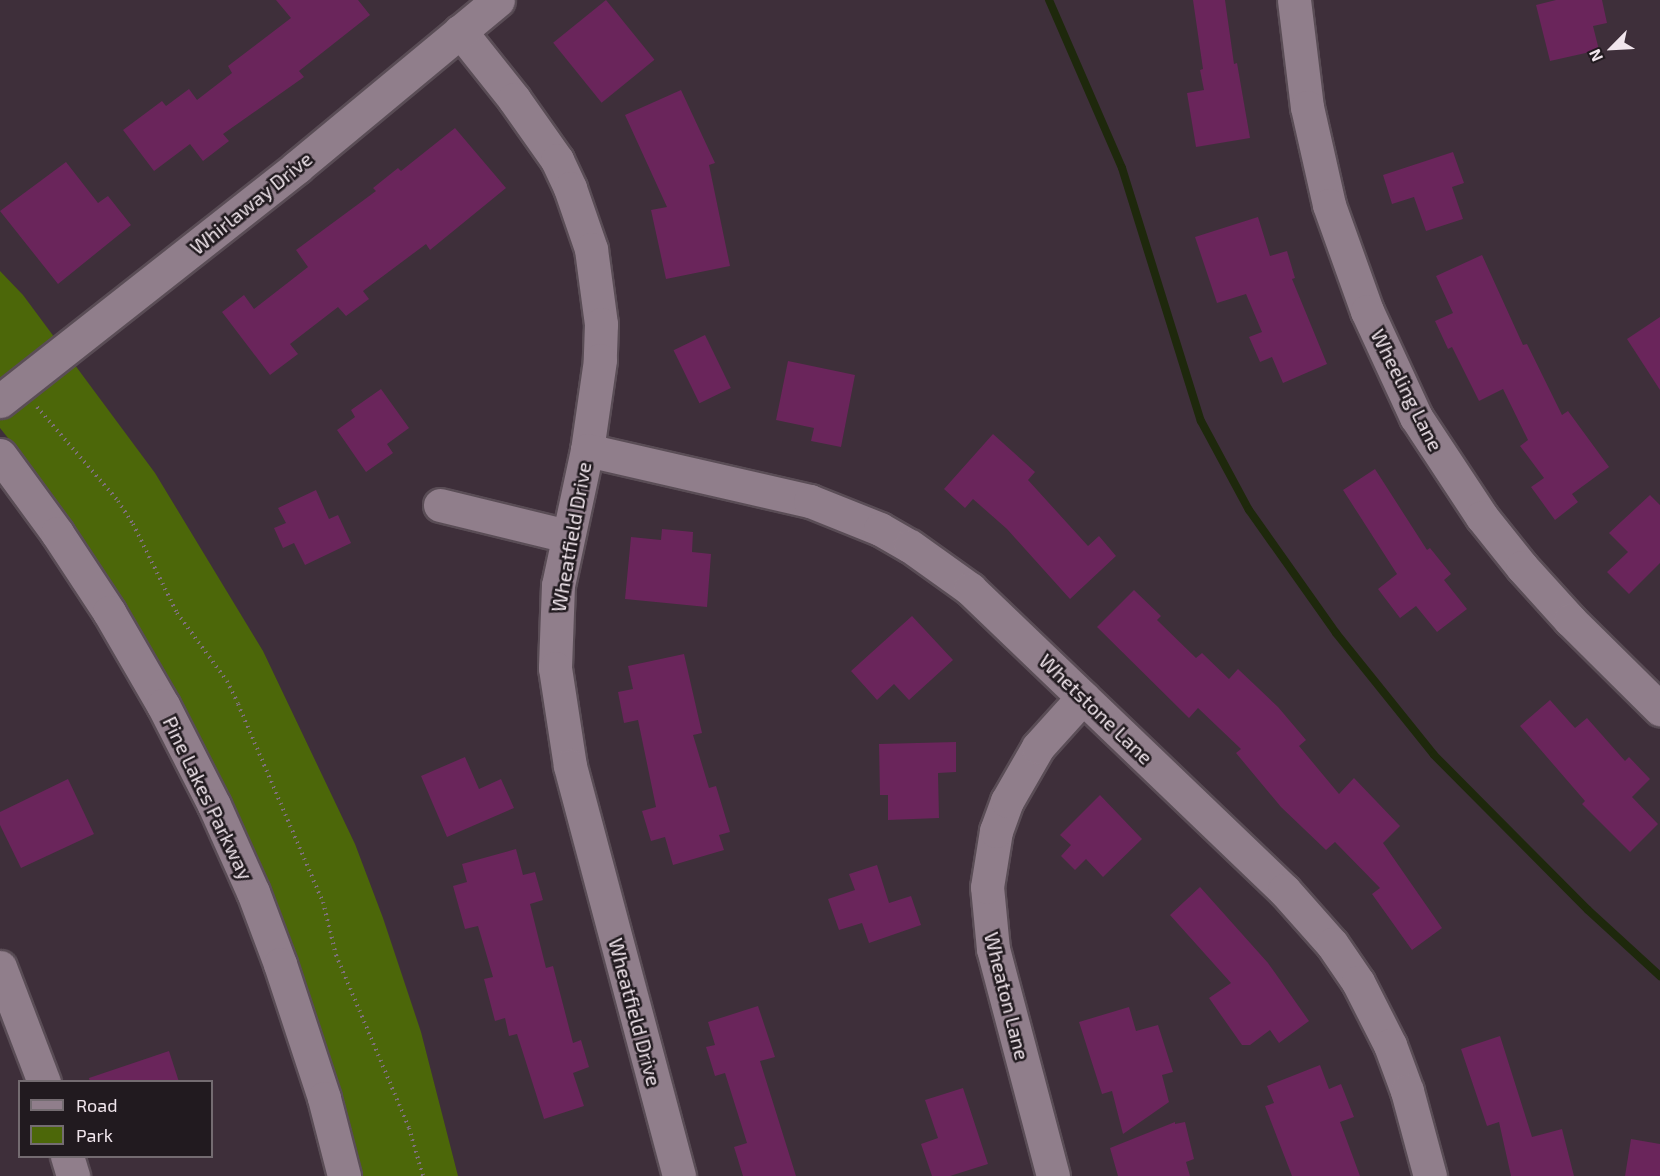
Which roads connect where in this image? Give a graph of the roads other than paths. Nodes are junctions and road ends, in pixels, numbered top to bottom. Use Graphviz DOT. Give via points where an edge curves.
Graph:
graph roads {
  1 [pos="498,0"];
  2 [pos="1294,0"];
  3 [pos="460,31"];
  4 [pos="0,401"];
  5 [pos="587,450"];
  6 [pos="0,455"];
  7 [pos="440,505"];
  8 [pos="567,536"];
  9 [pos="1083,697"];
  10 [pos="1660,709"];
  11 [pos="0,967"];
  12 [pos="43,1080"];
  13 [pos="68,1158"];
  14 [pos="73,1176"];
  15 [pos="344,1176"];
  16 [pos="679,1176"];
  17 [pos="1053,1176"];
  18 [pos="1430,1176"];
  1 -- 3 [label="street, Whirlaway Drive"];
  2 -- 10 [label="street, Wheeling Lane" via="1307,107 1329,205 1366,311 1416,417 1482,517 1522,567"];
  3 -- 4 [label="street, Whirlaway Drive" via="297,167"];
  3 -- 5 [label="street, Wheatfield Drive" via="557,160 591,249 601,324"];
  5 -- 8 [label="street, Wheatfield Drive"];
  5 -- 9 [label="street, Whetstone Lane" via="799,498 880,529 939,564 970,589"];
  6 -- 15 [label="street, Pine Lakes Parkway" via="109,612 214,805 280,964 324,1098"];
  7 -- 8 [label="street"];
  8 -- 16 [label="street, Wheatfield Drive" via="554,640 561,720"];
  9 -- 17 [label="street, Wheaton Lane" via="1038,747 1011,791 996,831 987,887 993,949"];
  9 -- 18 [label="street, Whetstone Lane" via="1284,890 1345,962 1400,1068"];
  11 -- 12 [label="street"];
  13 -- 14 [label="street"];
}
